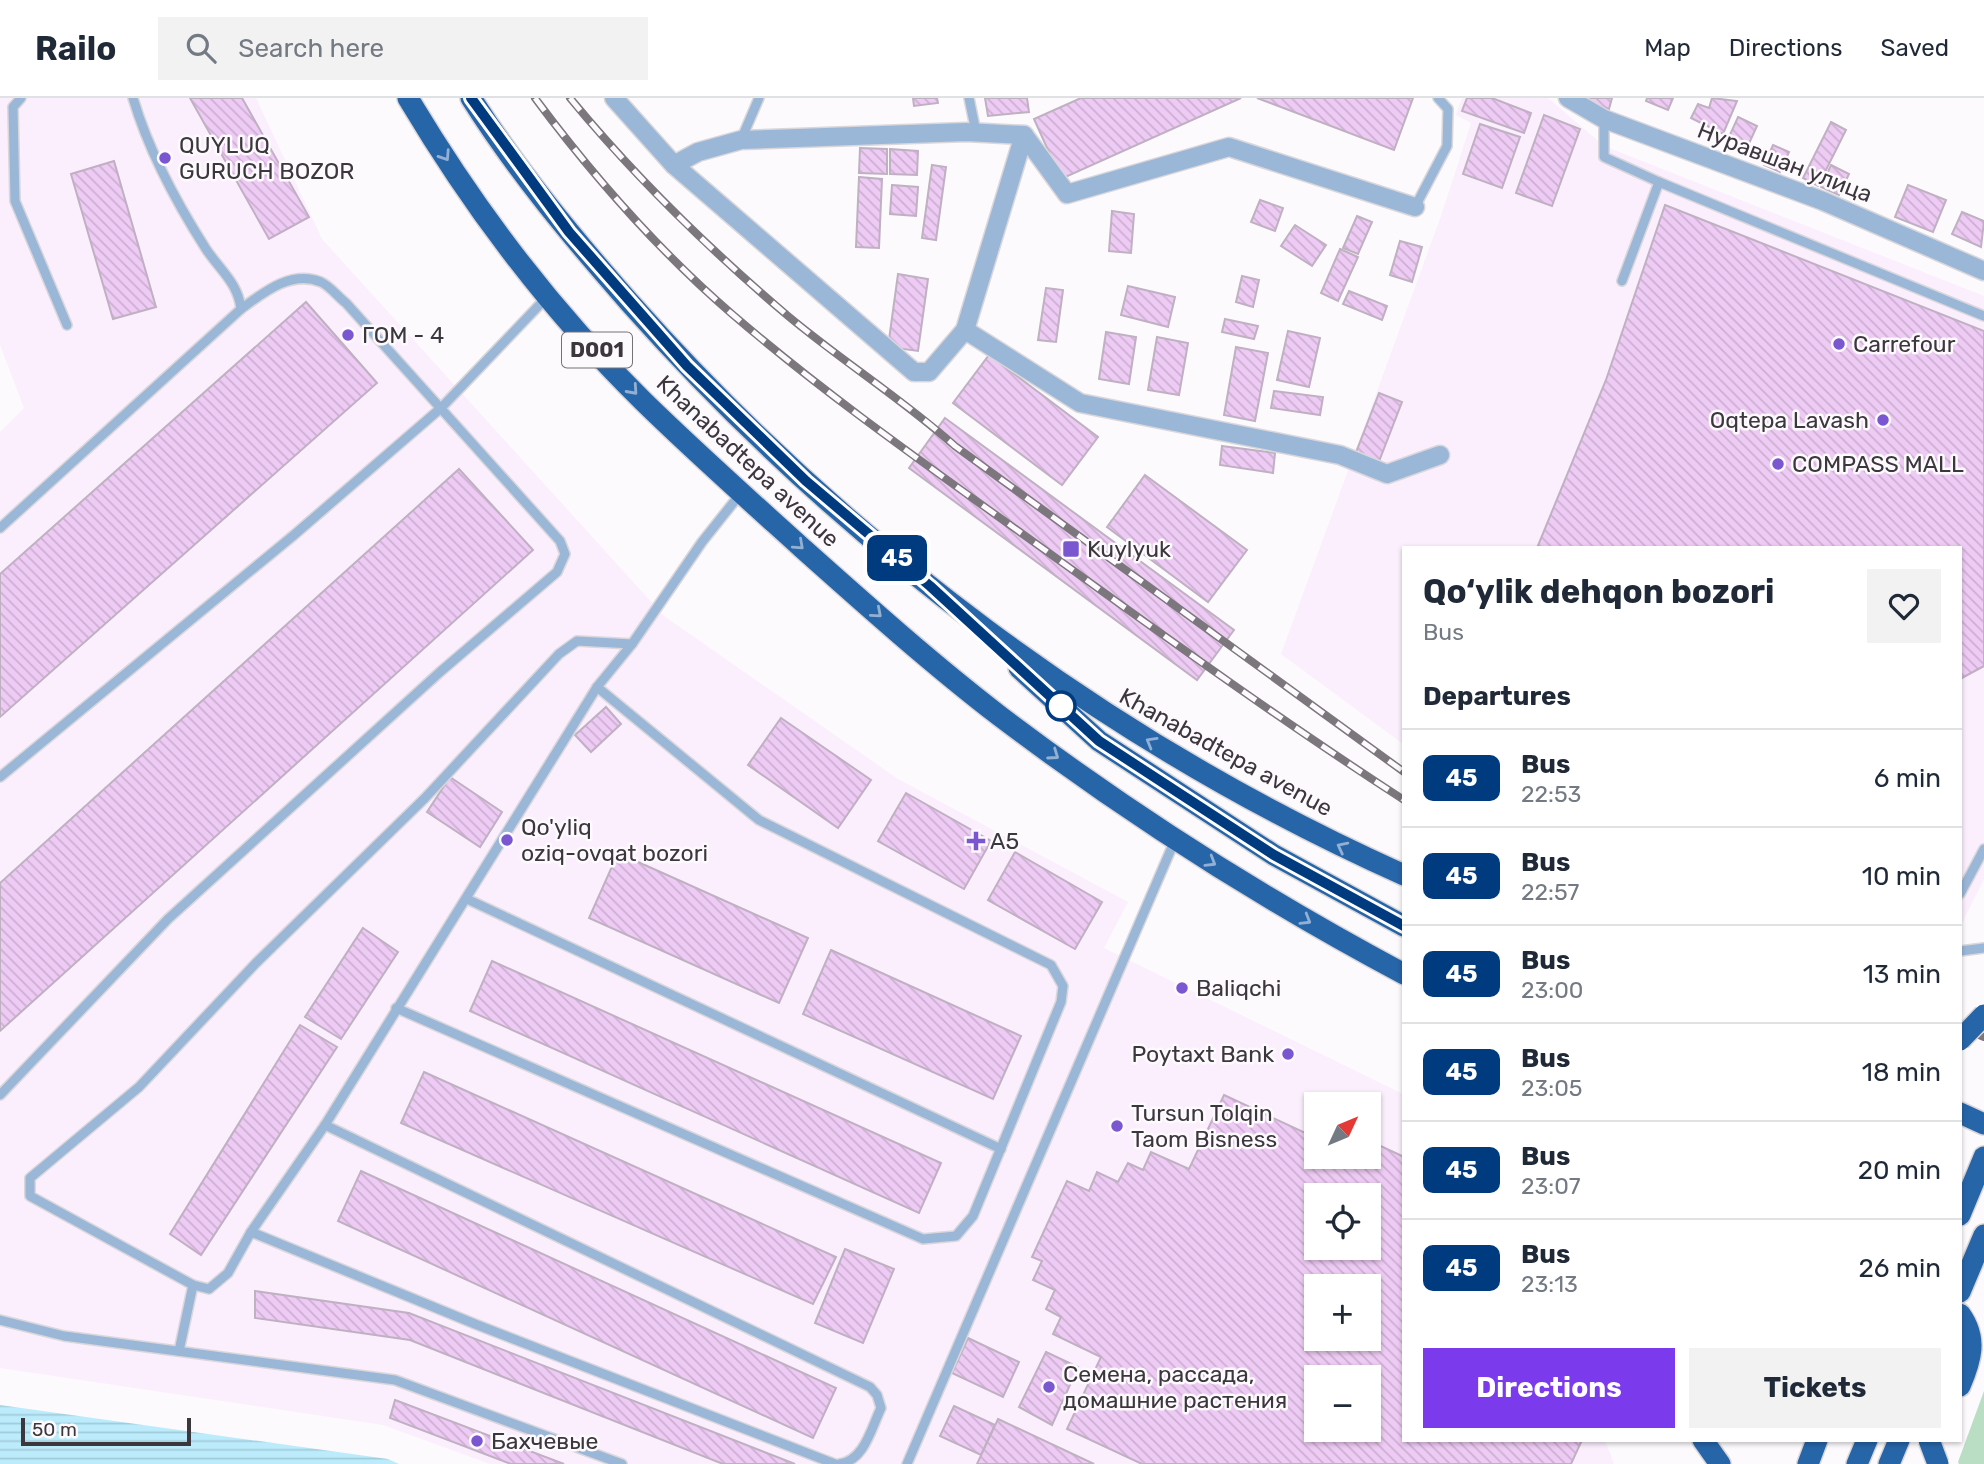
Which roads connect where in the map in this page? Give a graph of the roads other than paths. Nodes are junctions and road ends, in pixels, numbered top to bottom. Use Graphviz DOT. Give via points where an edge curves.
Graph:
graph roads {
  1 [pos="21,98"];
  2 [pos="132,98"];
  3 [pos="408,98"];
  4 [pos="471,98"];
  5 [pos="614,98"];
  6 [pos="760,98"];
  7 [pos="969,98"];
  8 [pos="1438,98"];
  9 [pos="1568,98"];
  10 [pos="1604,119"];
  11 [pos="976,132"];
  12 [pos="1024,135"];
  13 [pos="741,140"];
  14 [pos="674,165"];
  15 [pos="1659,182"];
  16 [pos="1415,207"];
  17 [pos="1984,271"];
  18 [pos="1622,281"];
  19 [pos="548,296"];
  20 [pos="242,309"];
  21 [pos="1984,316"];
  22 [pos="67,325"];
  23 [pos="965,330"];
  24 [pos="441,408"];
  25 [pos="1440,455"];
  26 [pos="741,493"];
  27 [pos="0,528"];
  28 [pos="930,586"];
  29 [pos="632,644"];
  30 [pos="597,687"];
  31 [pos="0,777"];
  32 [pos="1175,840"];
  33 [pos="1984,849"];
  34 [pos="1402,874"];
  35 [pos="1962,890"];
  36 [pos="467,900"];
  37 [pos="1402,925"];
  38 [pos="1984,948"];
  39 [pos="1962,951"];
  40 [pos="1402,973"];
  41 [pos="396,1008"];
  42 [pos="1984,1015"];
  43 [pos="1962,1038"];
  44 [pos="0,1095"];
  45 [pos="1962,1114"];
  46 [pos="1984,1124"];
  47 [pos="325,1125"];
  48 [pos="1001,1149"];
  49 [pos="1984,1157"];
  50 [pos="1962,1210"];
  51 [pos="1962,1226"];
  52 [pos="251,1232"];
  53 [pos="1984,1234"];
  54 [pos="193,1285"];
  55 [pos="1962,1287"];
  56 [pos="1962,1319"];
  57 [pos="0,1320"];
  58 [pos="179,1351"];
  59 [pos="1962,1381"];
  60 [pos="1704,1442"];
  61 [pos="1816,1442"];
  62 [pos="1866,1442"];
  63 [pos="1898,1442"];
  64 [pos="1930,1442"];
  65 [pos="1937,1442"];
  66 [pos="622,1464"];
  67 [pos="837,1464"];
  68 [pos="907,1464"];
  69 [pos="1720,1464"];
  70 [pos="1808,1464"];
  71 [pos="1857,1464"];
  72 [pos="1889,1464"];
  73 [pos="1928,1464"];
  74 [pos="1938,1464"];
  1 -- 22 [label="lane" via="13,107 15,201"];
  2 -- 20 [label="lane" via="146,142 207,250 239,294"];
  3 -- 19 [label="highway, Khanabadtepa avenue / D001, one-way" via="463,184"];
  4 -- 28 [label="highway, Khanabadtepa avenue / D001" via="569,232 669,347 806,481"];
  5 -- 14 [label="street"];
  6 -- 13 [label="lane"];
  7 -- 11 [label="lane"];
  8 -- 16 [label="lane" via="1448,109 1447,146"];
  9 -- 10 [label="street, Нуравшан улица"];
  10 -- 15 [label="lane" via="1604,157"];
  10 -- 17 [label="street, Нуравшан улица" via="1823,201"];
  11 -- 12 [label="street"];
  11 -- 13 [label="street"];
  12 -- 16 [label="street" via="1067,194 1229,147"];
  12 -- 23 [label="street"];
  13 -- 14 [label="street" via="698,152"];
  14 -- 23 [label="street" via="915,372 929,373"];
  15 -- 18 [label="lane"];
  15 -- 21 [label="lane"];
  19 -- 24 [label="lane"];
  19 -- 26 [label="highway, Khanabadtepa avenue / D001, one-way" via="640,398"];
  20 -- 24 [label="lane" via="274,285 303,279 322,283 346,303"];
  20 -- 27 [label="lane"];
  23 -- 25 [label="street" via="1080,402 1340,455 1387,474"];
  24 -- 31 [label="lane"];
  24 -- 44 [label="lane" via="561,541 565,554 557,572 168,919"];
  26 -- 29 [label="lane"];
  26 -- 32 [label="highway, Khanabadtepa avenue / D001, one-way" via="1000,716"];
  34 -- 28 [label="highway, Khanabadtepa avenue / D001, one-way" via="1283,817 1104,715"];
  28 -- 37 [label="highway" via="1099,741 1286,862"];
  29 -- 30 [label="lane"];
  29 -- 54 [label="lane" via="577,641 559,654 425,798 139,1087 30,1178 30,1196"];
  30 -- 36 [label="lane"];
  30 -- 48 [label="lane" via="759,820 1051,965 1063,986 1061,1002"];
  32 -- 40 [label="highway, Khanabadtepa avenue / D001, one-way"];
  32 -- 68 [label="lane"];
  33 -- 35 [label="lane"];
  36 -- 41 [label="lane"];
  36 -- 48 [label="lane"];
  38 -- 39 [label="lane"];
  41 -- 47 [label="lane"];
  41 -- 48 [label="lane" via="923,1239 956,1236 973,1216"];
  42 -- 43 [label="highway, bridge"];
  45 -- 46 [label="highway"];
  47 -- 52 [label="lane"];
  47 -- 67 [label="lane" via="870,1387 881,1408 860,1453"];
  49 -- 50 [label="highway"];
  51 -- 53 [label="highway"];
  52 -- 54 [label="lane" via="228,1273 209,1289"];
  52 -- 67 [label="lane"];
  53 -- 55 [label="highway"];
  54 -- 58 [label="lane"];
  56 -- 59 [label="highway" via="1972,1343"];
  57 -- 58 [label="lane" via="64,1336"];
  58 -- 66 [label="lane" via="395,1380"];
  60 -- 69 [label="highway"];
  61 -- 70 [label="highway"];
  62 -- 71 [label="highway"];
  63 -- 72 [label="highway"];
  64 -- 74 [label="highway, bridge"];
  65 -- 73 [label="highway"];
}
